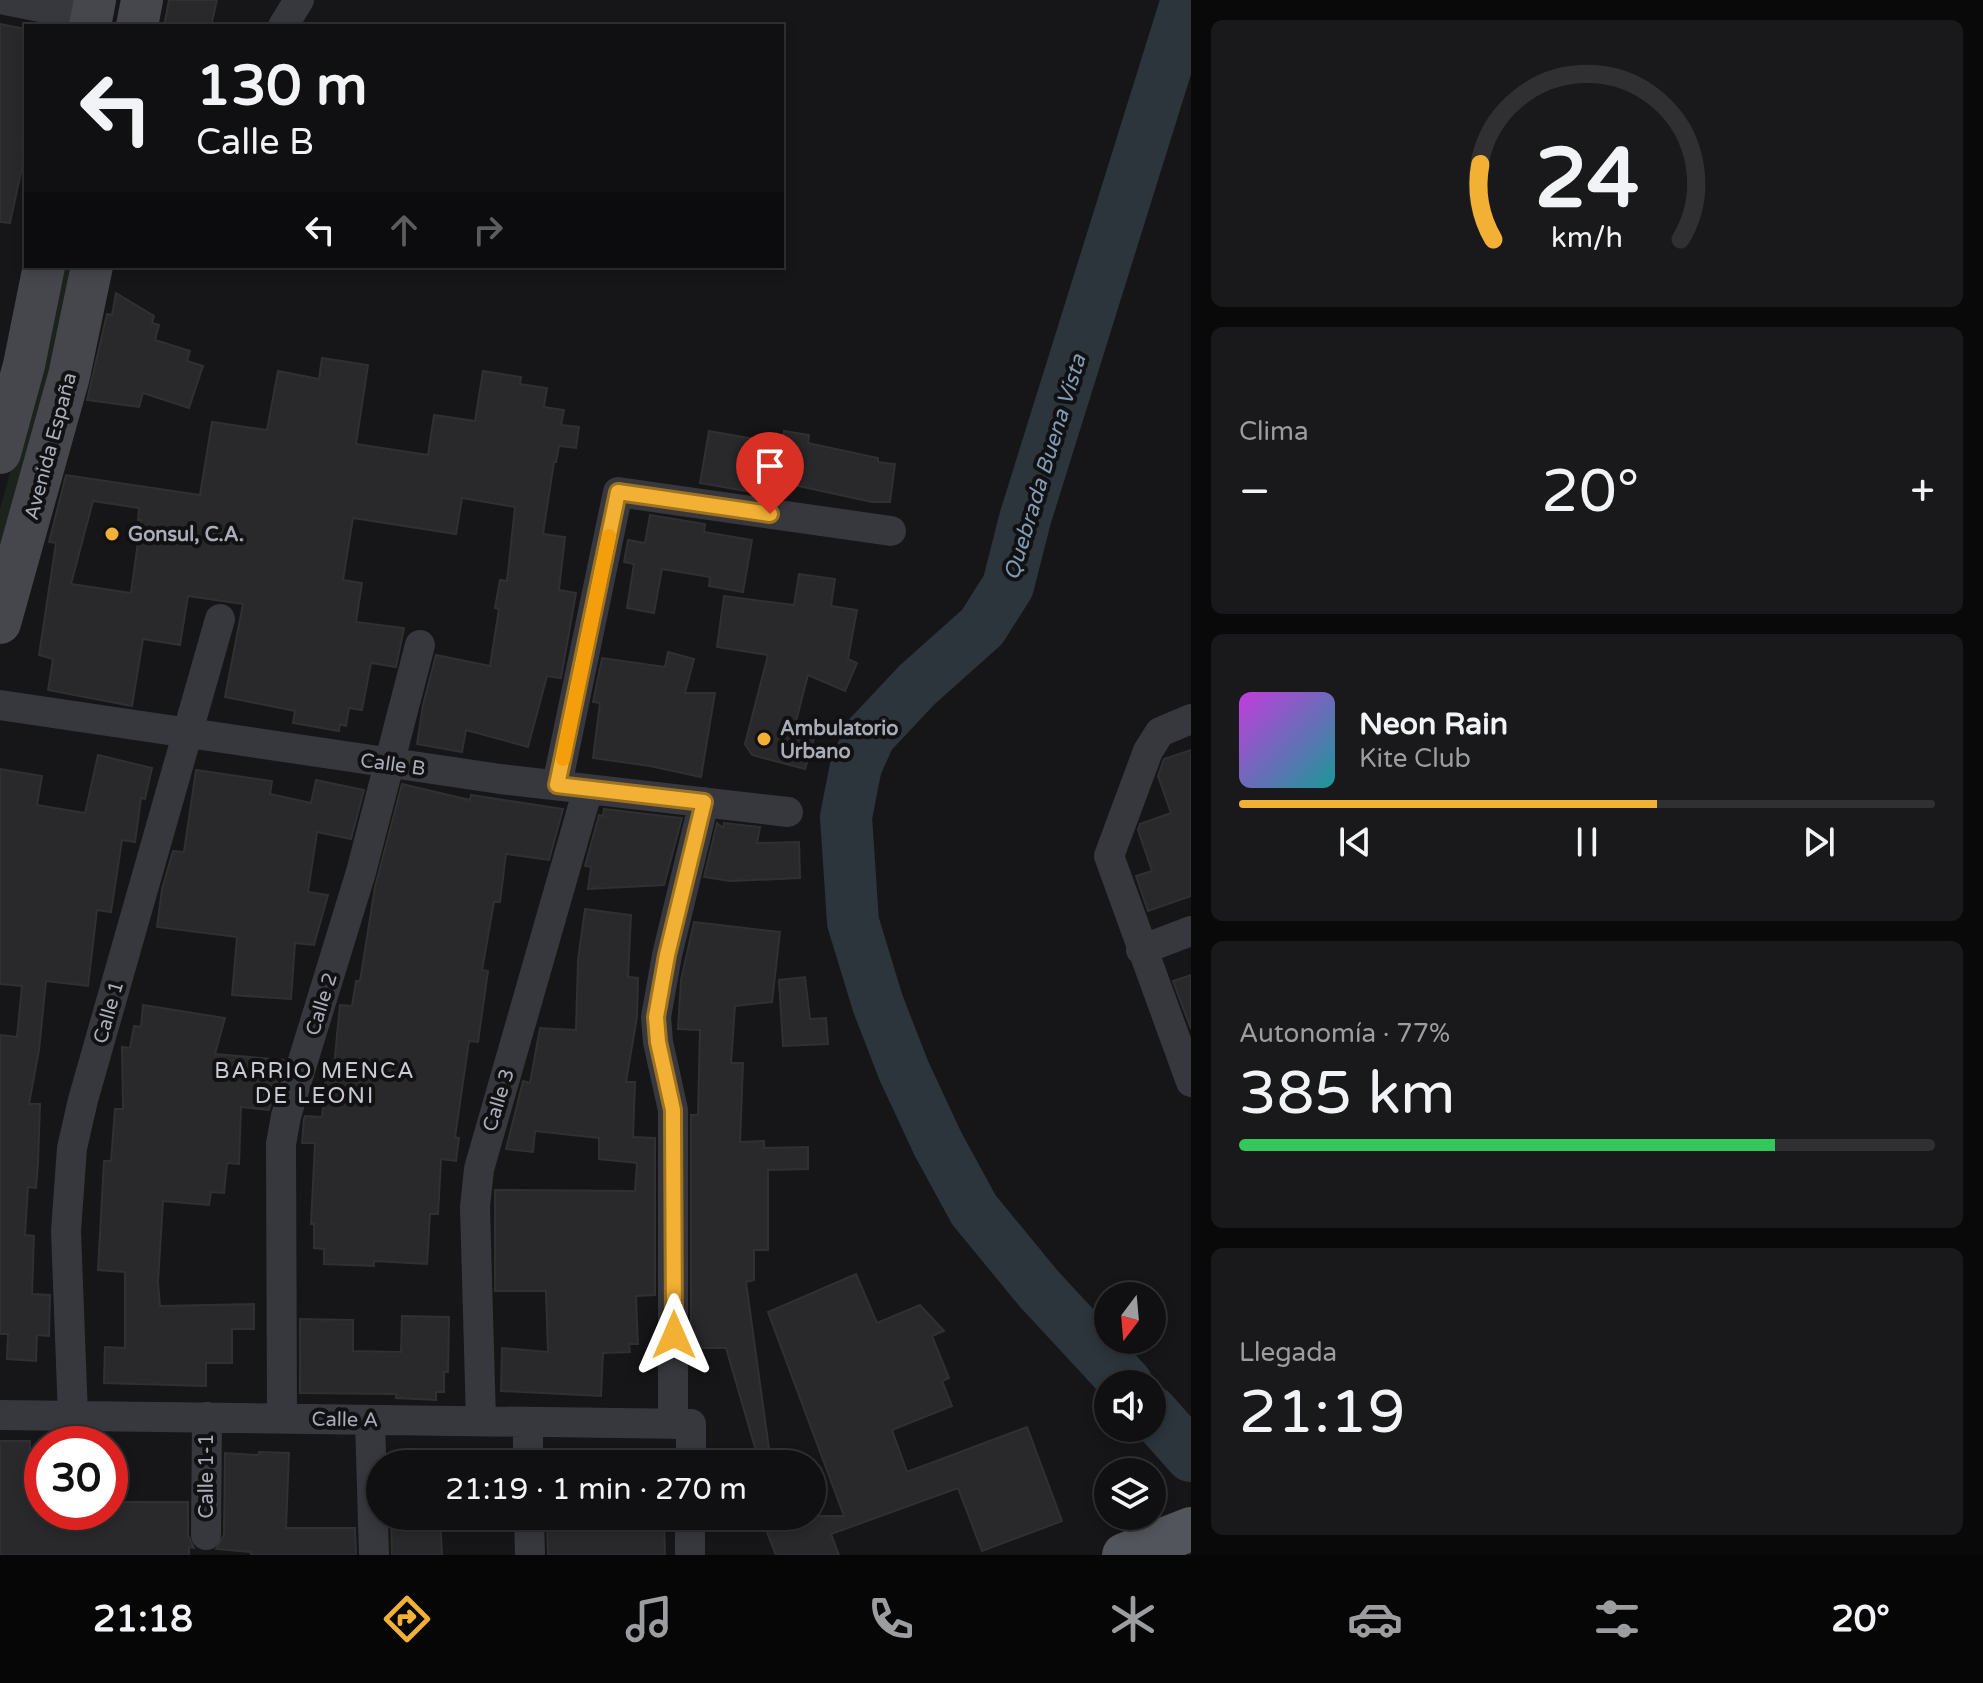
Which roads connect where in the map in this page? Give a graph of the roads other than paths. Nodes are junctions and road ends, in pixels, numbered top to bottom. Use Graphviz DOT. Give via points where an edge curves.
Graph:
graph roads {
  1 [pos="5,0"];
  2 [pos="142,0"];
  3 [pos="299,0"];
  4 [pos="92,14"];
  5 [pos="137,24"];
  6 [pos="284,24"];
  7 [pos="44,268"];
  8 [pos="93,268"];
  9 [pos="0,453"];
  10 [pos="891,531"];
  11 [pos="220,619"];
  12 [pos="0,623"];
  13 [pos="420,645"];
  14 [pos="0,705"];
  15 [pos="1191,719"];
  16 [pos="188,733"];
  17 [pos="390,763"];
  18 [pos="557,785"];
  19 [pos="588,789"];
  20 [pos="704,802"];
  21 [pos="788,812"];
  22 [pos="1191,931"];
  23 [pos="1141,950"];
  24 [pos="1191,1082"];
  25 [pos="0,1415"];
  26 [pos="73,1416"];
  27 [pos="207,1417"];
  28 [pos="282,1418"];
  29 [pos="370,1420"];
  30 [pos="481,1421"];
  31 [pos="528,1422"];
  32 [pos="682,1424"];
  33 [pos="528,1450"];
  34 [pos="688,1450"];
  35 [pos="1191,1529"];
  36 [pos="529,1530"];
  37 [pos="690,1530"];
  38 [pos="206,1535"];
  39 [pos="1136,1550"];
  40 [pos="374,1555"];
  41 [pos="530,1555"];
  42 [pos="690,1555"];
  1 -- 4 [label="street"];
  2 -- 5 [label="main road"];
  3 -- 6 [label="street"];
  7 -- 9 [label="main road"];
  8 -- 12 [label="main road, Avenida España" via="66,388"];
  10 -- 18 [label="street" via="618,492"];
  11 -- 16 [label="street, Calle 1"];
  13 -- 17 [label="street, Calle 2"];
  14 -- 16 [label="street, Calle B"];
  15 -- 23 [label="street" via="1160,732 1148,751 1109,856"];
  16 -- 17 [label="street, Calle B"];
  16 -- 26 [label="street, Calle 1" via="72,1148 66,1231"];
  17 -- 18 [label="street, Calle B"];
  17 -- 28 [label="street, Calle 2" via="281,1144"];
  18 -- 19 [label="street, Calle B"];
  19 -- 20 [label="street, Calle B"];
  19 -- 30 [label="street, Calle 3" via="479,1169 475,1207"];
  20 -- 21 [label="street, Calle B"];
  20 -- 32 [label="street" via="656,1017 673,1110"];
  22 -- 23 [label="street"];
  23 -- 24 [label="street"];
  25 -- 26 [label="street, Calle A"];
  26 -- 27 [label="street, Calle A"];
  27 -- 28 [label="street, Calle A"];
  27 -- 38 [label="street, Calle 1-1"];
  28 -- 29 [label="street, Calle A"];
  29 -- 30 [label="street, Calle A"];
  29 -- 40 [label="street"];
  30 -- 31 [label="street, Calle A"];
  31 -- 32 [label="street, Calle A"];
  31 -- 33 [label="street"];
  32 -- 34 [label="street"];
  35 -- 39 [label="main road"];
  36 -- 41 [label="street"];
  37 -- 42 [label="street"];
}
